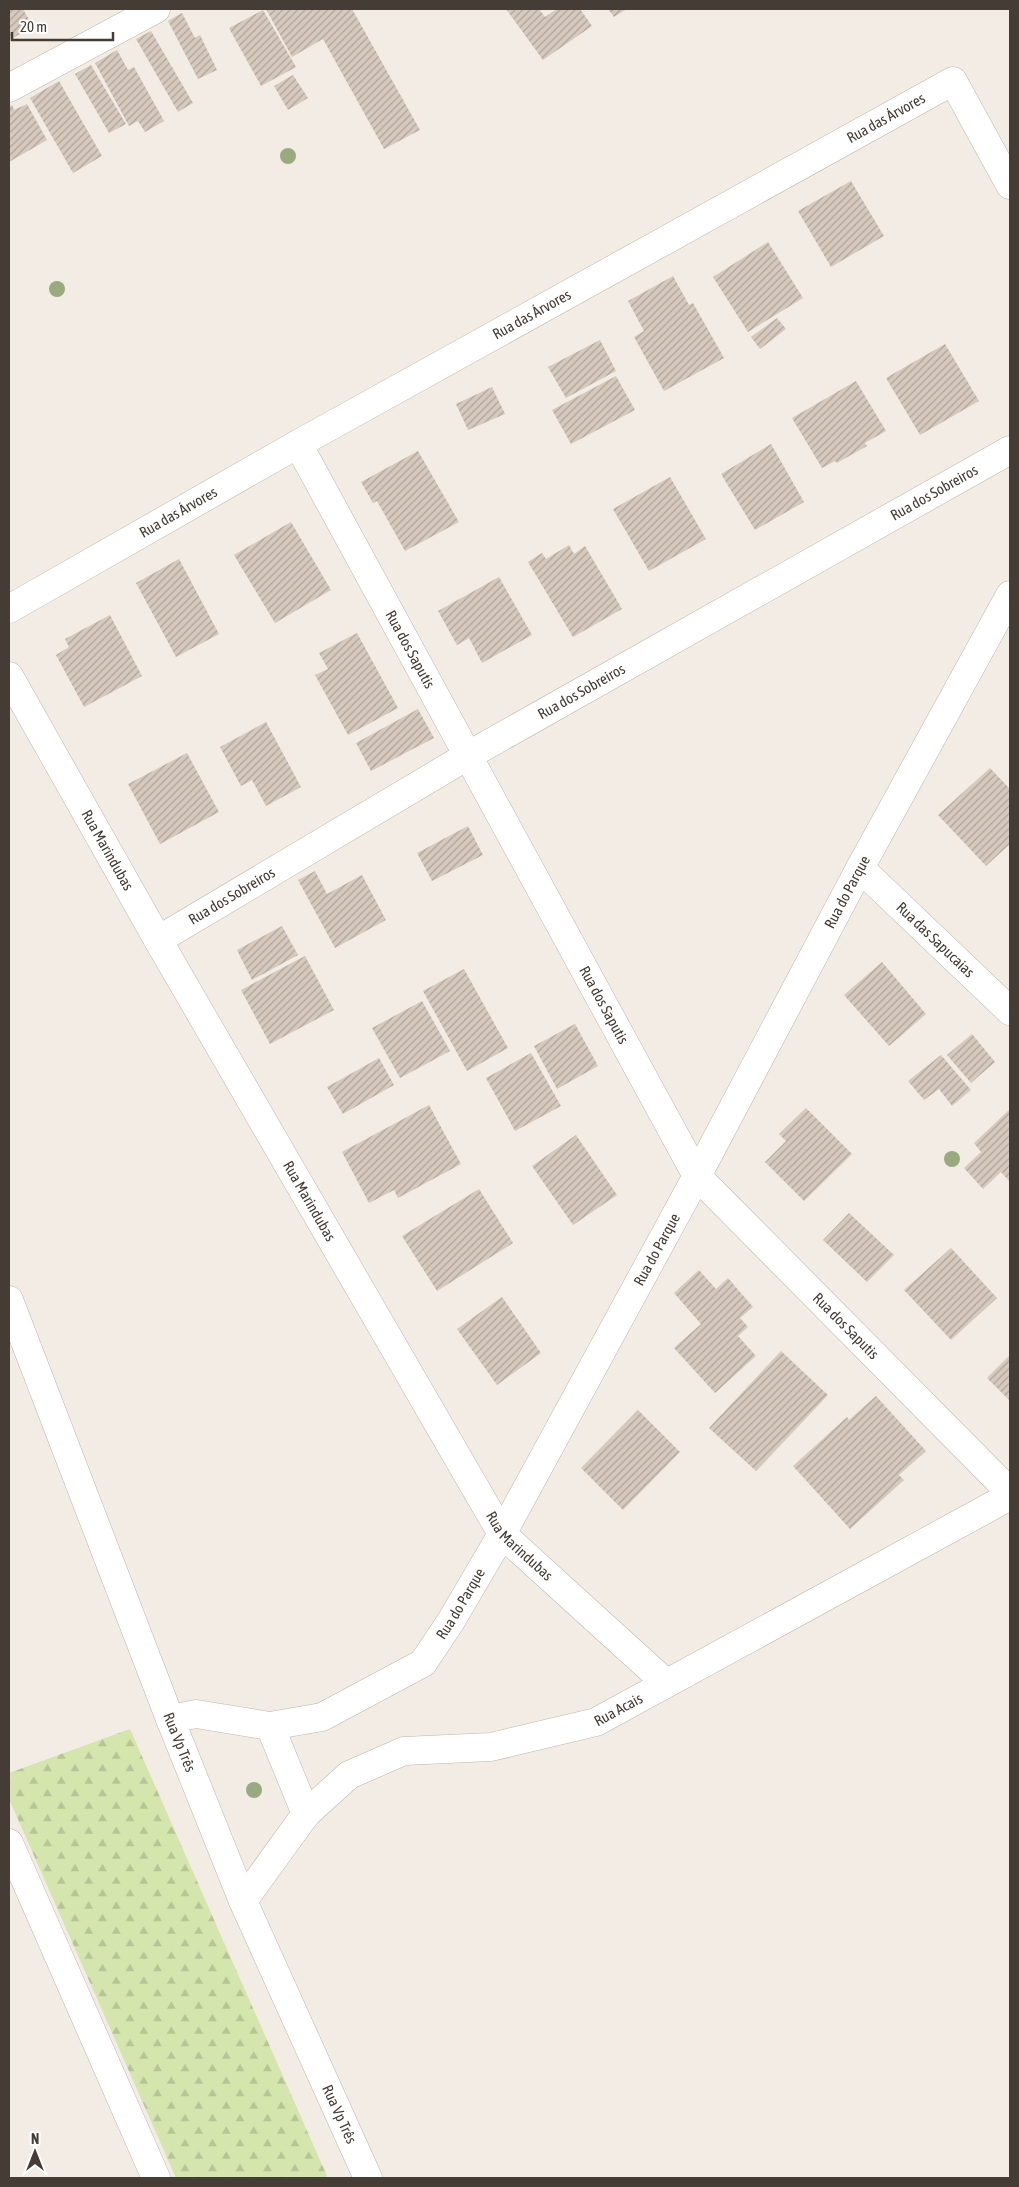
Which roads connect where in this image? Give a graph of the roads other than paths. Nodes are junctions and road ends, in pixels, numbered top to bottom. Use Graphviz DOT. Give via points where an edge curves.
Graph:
graph roads {
  1 [pos="156,9"];
  2 [pos="9,88"];
  3 [pos="1010,185"];
  4 [pos="298,444"];
  5 [pos="1010,450"];
  6 [pos="1010,595"];
  7 [pos="9,609"];
  8 [pos="9,676"];
  9 [pos="469,755"];
  10 [pos="860,868"];
  11 [pos="158,940"];
  12 [pos="1010,1011"];
  13 [pos="697,1176"];
  14 [pos="9,1300"];
  15 [pos="1010,1494"];
  16 [pos="502,1534"];
  17 [pos="666,1683"];
  18 [pos="170,1718"];
  19 [pos="270,1726"];
  20 [pos="306,1814"];
  21 [pos="9,1843"];
  22 [pos="243,1901"];
  23 [pos="156,2178"];
  24 [pos="368,2178"];
  1 -- 2 [label="street"];
  3 -- 4 [label="street, Rua das Árvores" via="953,81"];
  4 -- 7 [label="street, Rua das Árvores"];
  4 -- 9 [label="street, Rua dos Saputis"];
  5 -- 9 [label="street, Rua dos Sobreiros"];
  6 -- 10 [label="street, Rua do Parque"];
  8 -- 11 [label="street, Rua Marindubas"];
  9 -- 11 [label="street, Rua dos Sobreiros"];
  9 -- 13 [label="street, Rua dos Saputis"];
  10 -- 12 [label="street, Rua das Sapucaias"];
  10 -- 13 [label="street, Rua do Parque"];
  11 -- 16 [label="street, Rua Marindubas"];
  13 -- 15 [label="street, Rua dos Saputis"];
  13 -- 16 [label="street, Rua do Parque"];
  14 -- 18 [label="street, Rua Vp Três"];
  15 -- 17 [label="street, Rua Acais"];
  16 -- 17 [label="street, Rua Marindubas"];
  16 -- 19 [label="street, Rua do Parque" via="423,1663 322,1717"];
  17 -- 20 [label="street, Rua Acais" via="596,1722 491,1747 404,1751 349,1775"];
  18 -- 19 [label="street, Rua do Parque" via="196,1714"];
  18 -- 22 [label="street, Rua Vp Três"];
  19 -- 20 [label="street"];
  20 -- 22 [label="street, Rua Acais"];
  21 -- 23 [label="street"];
  22 -- 24 [label="street, Rua Vp Três"];
}
